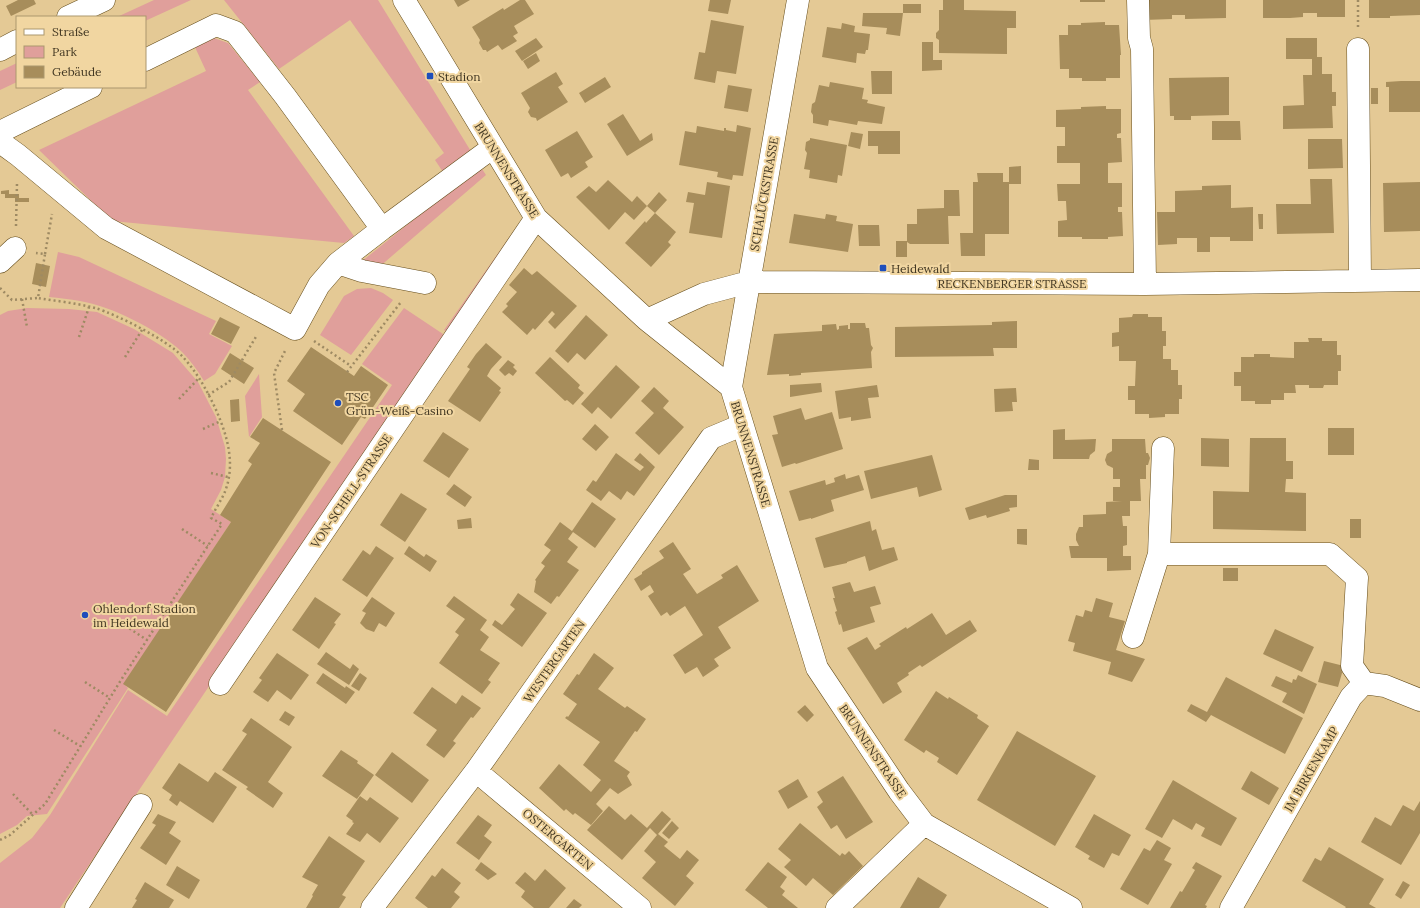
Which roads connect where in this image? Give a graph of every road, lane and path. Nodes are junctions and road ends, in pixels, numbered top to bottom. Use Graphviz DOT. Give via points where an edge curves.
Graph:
graph roads {
  1 [pos="104,0"];
  2 [pos="404,0"];
  3 [pos="798,0"];
  4 [pos="1138,0"];
  5 [pos="70,16"];
  6 [pos="16,42"];
  7 [pos="0,50"];
  8 [pos="1358,50"];
  9 [pos="146,60"];
  10 [pos="89,88"];
  11 [pos="0,132"];
  12 [pos="0,142"];
  13 [pos="492,148"];
  14 [pos="18,155"];
  15 [pos="57,188"];
  16 [pos="536,218"];
  17 [pos="382,229"];
  18 [pos="45,254"];
  19 [pos="8,255"];
  20 [pos="338,263"];
  21 [pos="43,265"];
  22 [pos="1420,280"];
  23 [pos="1360,281"];
  24 [pos="749,282"];
  25 [pos="424,283"];
  26 [pos="1145,284"];
  27 [pos="0,288"];
  28 [pos="38,298"];
  29 [pos="22,299"];
  30 [pos="89,307"];
  31 [pos="268,315"];
  32 [pos="647,320"];
  33 [pos="27,327"];
  34 [pos="295,329"];
  35 [pos="142,330"];
  36 [pos="79,337"];
  37 [pos="124,357"];
  38 [pos="351,366"];
  39 [pos="347,372"];
  40 [pos="199,378"];
  41 [pos="731,387"];
  42 [pos="208,395"];
  43 [pos="178,399"];
  44 [pos="221,421"];
  45 [pos="742,425"];
  46 [pos="203,429"];
  47 [pos="282,430"];
  48 [pos="1163,448"];
  49 [pos="211,473"];
  50 [pos="228,477"];
  51 [pos="182,529"];
  52 [pos="208,546"];
  53 [pos="1159,554"];
  54 [pos="122,623"];
  55 [pos="1133,637"];
  56 [pos="147,640"];
  57 [pos="85,682"];
  58 [pos="1364,683"];
  59 [pos="220,684"];
  60 [pos="110,698"];
  61 [pos="1420,700"];
  62 [pos="54,730"];
  63 [pos="80,746"];
  64 [pos="476,771"];
  65 [pos="13,794"];
  66 [pos="141,806"];
  67 [pos="32,815"];
  68 [pos="924,824"];
  69 [pos="0,840"];
  70 [pos="76,908"];
  71 [pos="372,908"];
  72 [pos="640,908"];
  73 [pos="838,908"];
  74 [pos="1071,908"];
  75 [pos="1231,908"];
  1 -- 5 [label="street"];
  2 -- 13 [label="street, BRUNNENSTRASSE"];
  3 -- 24 [label="street, SCHALÜCKSTRASSE"];
  4 -- 26 [label="street" via="1139,38 1142,49"];
  6 -- 7 [label="street"];
  8 -- 23 [label="street"];
  9 -- 17 [label="street" via="216,25 235,32"];
  10 -- 11 [label="street"];
  12 -- 14 [label="street"];
  13 -- 16 [label="street, BRUNNENSTRASSE"];
  13 -- 17 [label="street"];
  14 -- 15 [label="street"];
  14 -- 19 [label="path"];
  15 -- 18 [label="path"];
  15 -- 31 [label="street" via="106,228"];
  16 -- 32 [label="street, BRUNNENSTRASSE"];
  16 -- 59 [label="street, VON-SCHELL-STRASSE"];
  17 -- 20 [label="street"];
  20 -- 25 [label="street" via="362,271"];
  20 -- 34 [label="street" via="319,285"];
  21 -- 28 [label="path"];
  22 -- 23 [label="street, RECKENBERGER STRASSE"];
  23 -- 26 [label="street, RECKENBERGER STRASSE"];
  24 -- 26 [label="street, RECKENBERGER STRASSE"];
  24 -- 32 [label="street, RECKENBERGER STRASSE" via="704,294"];
  24 -- 41 [label="street, SCHALÜCKSTRASSE"];
  25 -- 38 [label="path" via="400,303"];
  27 -- 29 [label="path" via="12,300"];
  28 -- 29 [label="path"];
  28 -- 30 [label="path"];
  29 -- 33 [label="path"];
  30 -- 35 [label="path" via="120,318"];
  30 -- 36 [label="path"];
  31 -- 34 [label="street"];
  31 -- 42 [label="path" via="229,382"];
  32 -- 41 [label="street, BRUNNENSTRASSE"];
  34 -- 38 [label="path"];
  34 -- 47 [label="path" via="274,373"];
  35 -- 37 [label="path"];
  35 -- 40 [label="path" via="173,349"];
  38 -- 39 [label="path"];
  40 -- 42 [label="path"];
  40 -- 43 [label="path"];
  41 -- 45 [label="street, BRUNNENSTRASSE"];
  42 -- 44 [label="path"];
  44 -- 46 [label="path"];
  44 -- 50 [label="path" via="227,436 231,466"];
  45 -- 64 [label="street, WESTERGARTEN" via="711,438"];
  45 -- 68 [label="street, BRUNNENSTRASSE" via="817,668"];
  48 -- 53 [label="street"];
  49 -- 50 [label="path"];
  50 -- 52 [label="path" via="224,493 211,518 222,524"];
  51 -- 52 [label="path"];
  52 -- 56 [label="path"];
  53 -- 55 [label="street"];
  53 -- 58 [label="street" via="1330,554 1357,578 1352,666"];
  54 -- 56 [label="path"];
  56 -- 60 [label="path"];
  57 -- 60 [label="path"];
  58 -- 61 [label="street" via="1384,686"];
  58 -- 75 [label="street, IM BIRKENKAMP" via="1351,697"];
  60 -- 63 [label="path"];
  62 -- 63 [label="path"];
  63 -- 67 [label="path" via="45,804"];
  64 -- 71 [label="street, WESTERGARTEN"];
  64 -- 72 [label="street, OSTERGARTEN"];
  65 -- 67 [label="path"];
  66 -- 70 [label="street"];
  67 -- 69 [label="path" via="10,835"];
  68 -- 73 [label="street"];
  68 -- 74 [label="street, BRUNNENSTRASSE"];
}
